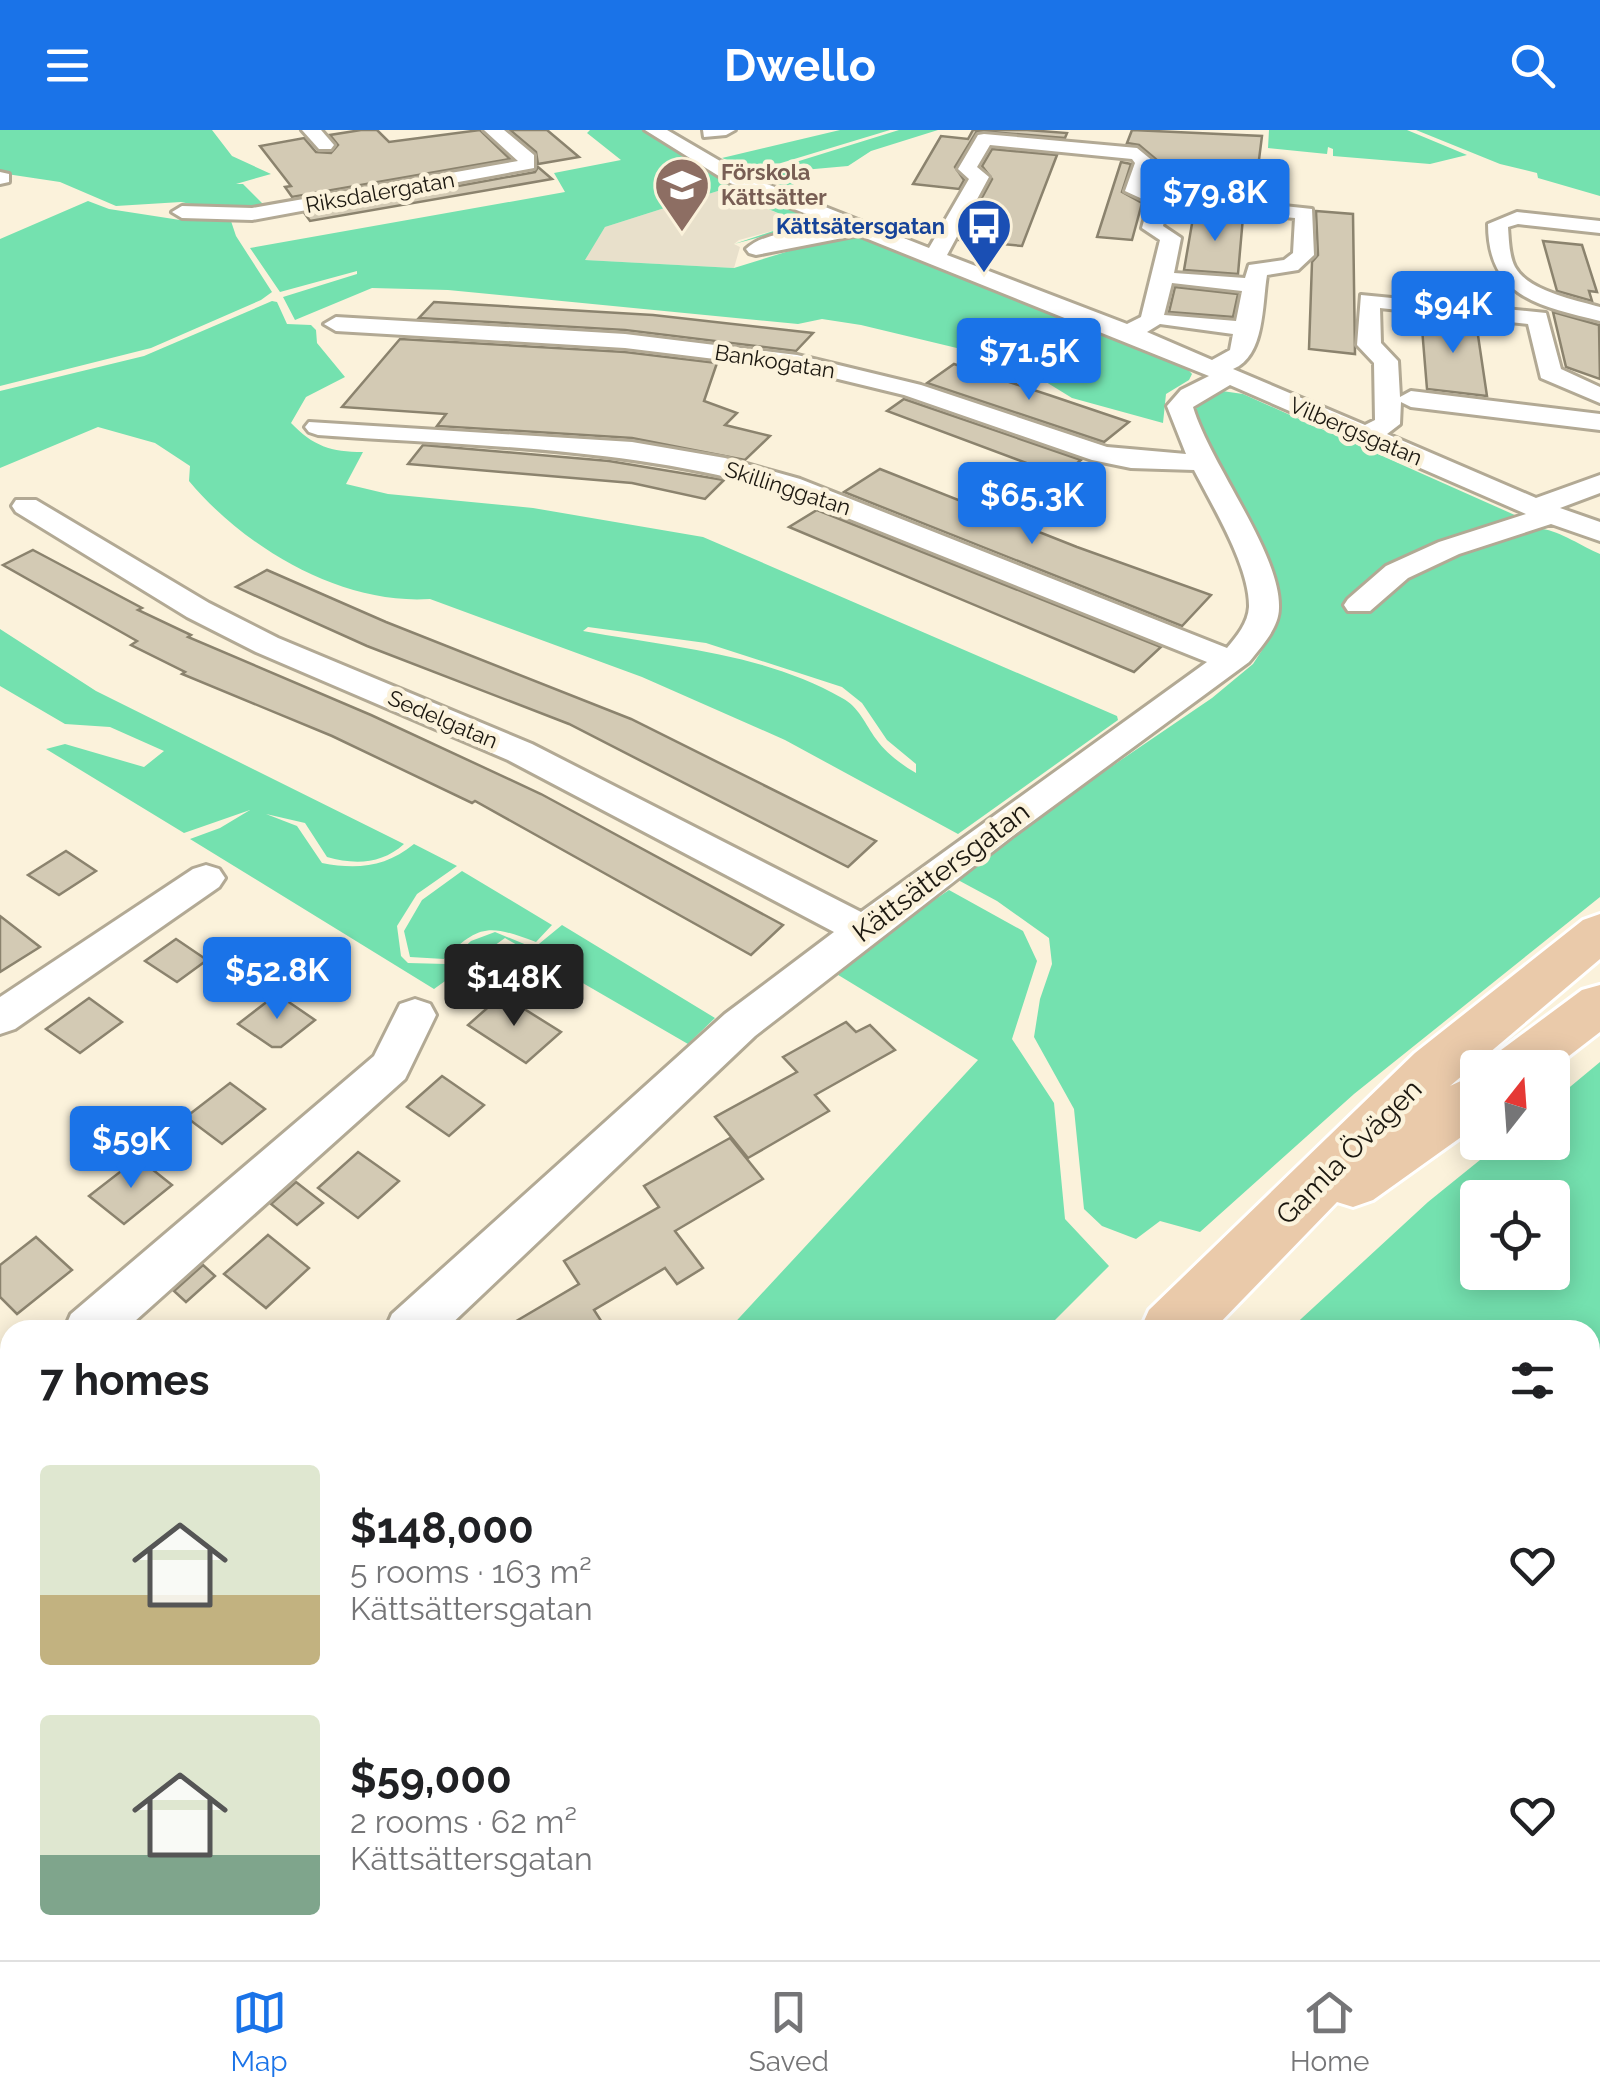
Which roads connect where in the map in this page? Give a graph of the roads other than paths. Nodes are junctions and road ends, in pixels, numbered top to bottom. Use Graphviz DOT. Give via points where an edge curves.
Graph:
graph roads {
  1 [pos="311,130"];
  2 [pos="493,130"];
  3 [pos="654,130"];
  4 [pos="325,145"];
  5 [pos="1160,199"];
  6 [pos="182,212"];
  7 [pos="1600,227"];
  8 [pos="860,229"];
  9 [pos="756,250"];
  10 [pos="935,257"];
  11 [pos="1252,307"];
  12 [pos="1600,314"];
  13 [pos="336,324"];
  14 [pos="1129,332"];
  15 [pos="1220,372"];
  16 [pos="1600,396"];
  17 [pos="1600,422"];
  18 [pos="318,427"];
  19 [pos="1366,435"];
  20 [pos="1600,445"];
  21 [pos="1202,462"];
  22 [pos="1600,482"];
  23 [pos="26,506"];
  24 [pos="1544,512"];
  25 [pos="1595,531"];
  26 [pos="1358,606"];
  27 [pos="1232,661"];
  28 [pos="206,878"];
  29 [pos="862,930"];
  30 [pos="1600,932"];
  31 [pos="1600,1004"];
  32 [pos="415,1014"];
  33 [pos="0,1018"];
  34 [pos="1540,1050"];
  35 [pos="1460,1107"];
  36 [pos="1240,1260"];
  37 [pos="100,1320"];
  38 [pos="421,1320"];
  39 [pos="1181,1320"];
  1 -- 4 [label="street"];
  2 -- 6 [label="street, Riksdalergatan" via="527,164 252,214"];
  3 -- 8 [label="street, Vilbergsgatan" via="737,179"];
  5 -- 10 [label="street" via="1135,191 1145,162 1137,154 984,140 967,169 979,177"];
  5 -- 11 [label="street" via="1304,213 1303,255 1290,265 1257,270"];
  5 -- 14 [label="street" via="1152,228 1171,238 1157,300 1150,321"];
  7 -- 12 [label="street" via="1517,218 1498,224 1511,276"];
  8 -- 9 [label="street"];
  8 -- 10 [label="street, Vilbergsgatan"];
  10 -- 14 [label="street, Vilbergsgatan"];
  11 -- 11 [label="street" via="1174,299"];
  11 -- 15 [label="street" via="1237,358"];
  13 -- 21 [label="street, Bankogatan" via="796,362 906,388 1101,454"];
  14 -- 15 [label="street, Vilbergsgatan"];
  15 -- 19 [label="street, Vilbergsgatan"];
  15 -- 21 [label="street, Kättsättersgatan" via="1180,406"];
  16 -- 19 [label="street" via="1550,373 1538,318 1369,300 1369,345 1386,360 1388,416"];
  17 -- 20 [label="street" via="1412,412"];
  18 -- 27 [label="street, Skillinggatan" via="602,447 724,466 790,485"];
  19 -- 24 [label="street, Vilbergsgatan"];
  21 -- 27 [label="street, Kättsättersgatan" via="1256,570 1264,604 1259,628"];
  22 -- 24 [label="street"];
  23 -- 29 [label="street, Sedelgatan" via="216,619 520,752"];
  24 -- 25 [label="street, Vilbergsgatan"];
  24 -- 26 [label="street" via="1398,572"];
  27 -- 29 [label="street, Kättsättersgatan"];
  28 -- 33 [label="street"];
  29 -- 38 [label="street, Kättsättersgatan" via="700,1059"];
  30 -- 36 [label="main road, Gamla Övägen" via="1434,1068"];
  31 -- 34 [label="main road"];
  32 -- 37 [label="street" via="390,1067"];
  35 -- 36 [label="main road, Gamla Övägen"];
  36 -- 39 [label="main road, Gamla Övägen"];
}
